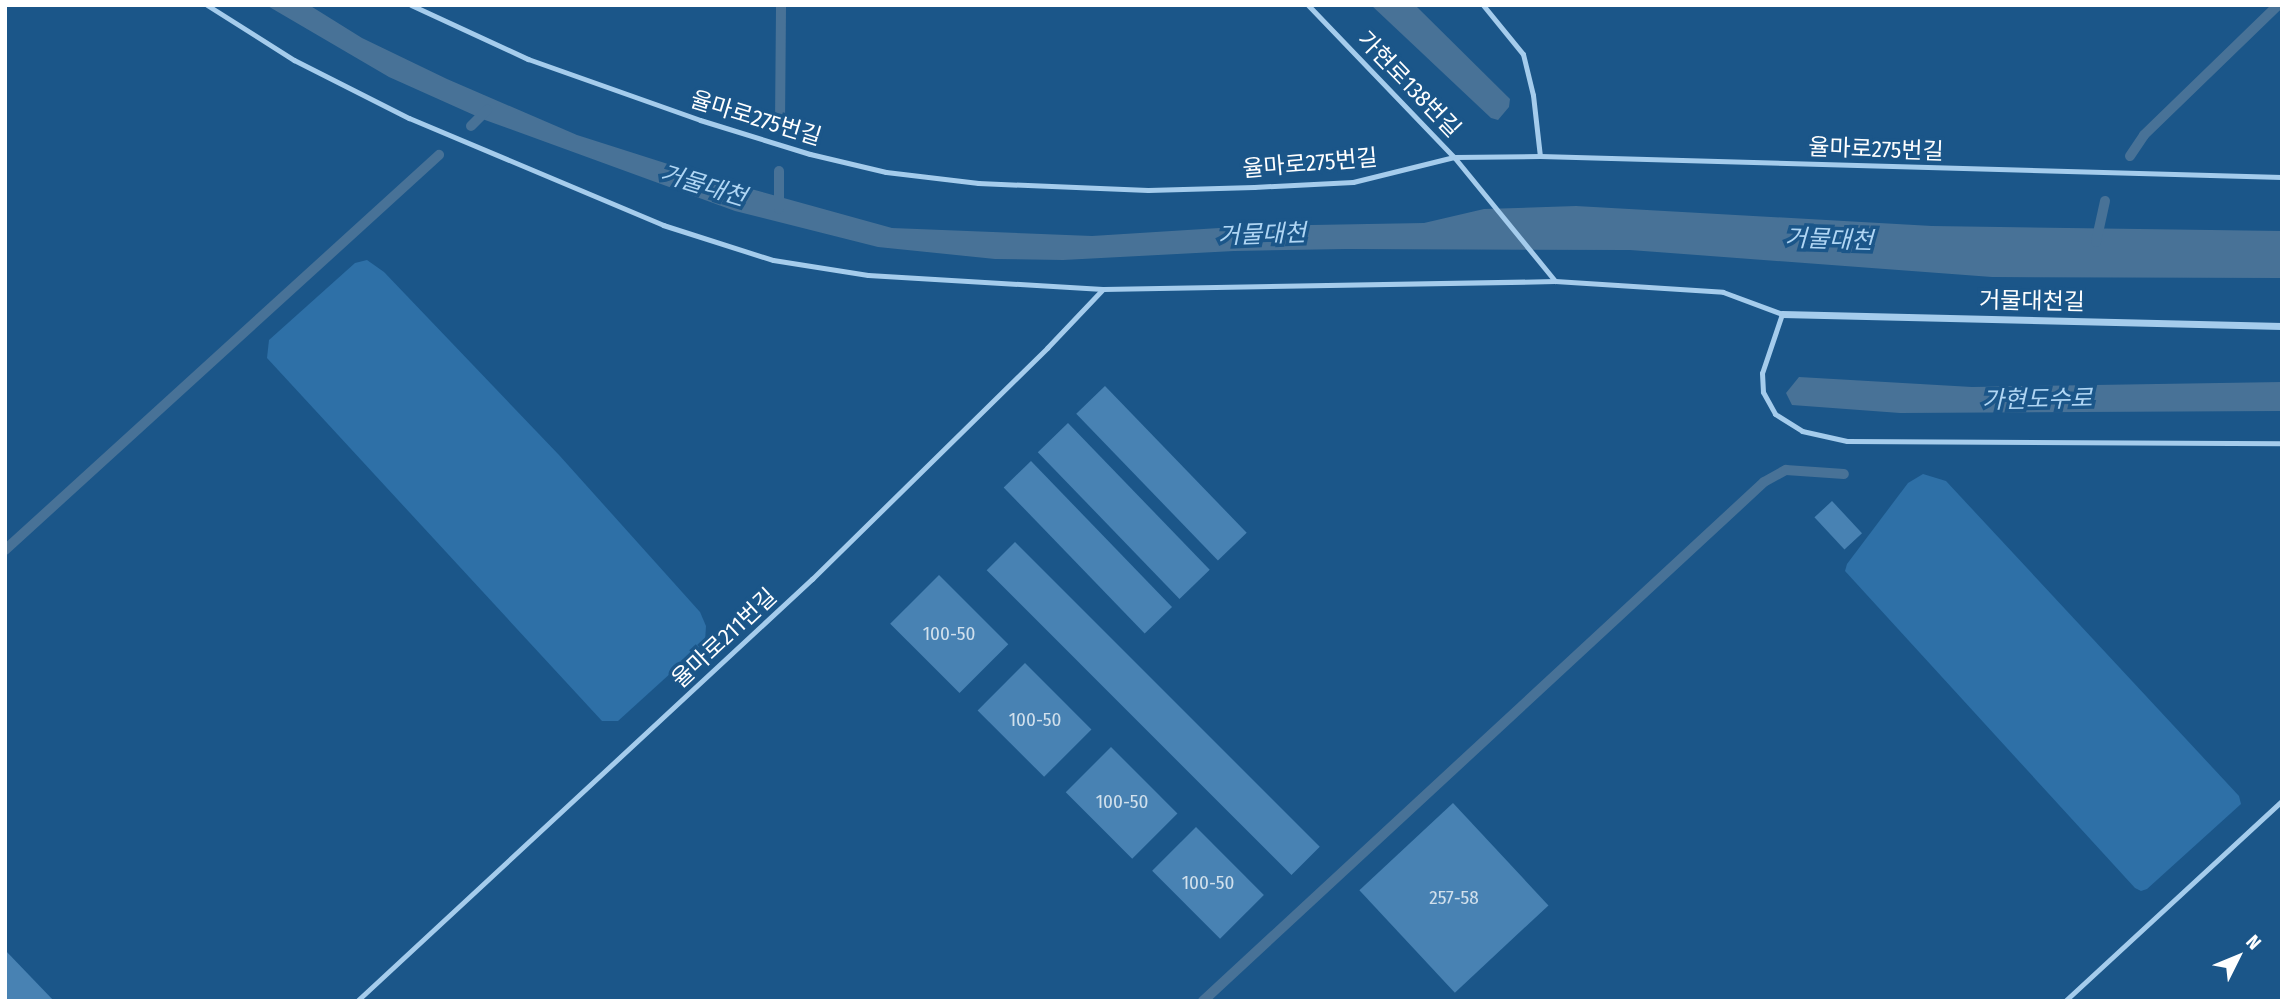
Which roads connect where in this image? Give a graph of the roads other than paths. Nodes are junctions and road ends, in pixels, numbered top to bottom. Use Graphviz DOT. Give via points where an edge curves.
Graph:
graph roads {
  1 [pos="207,5"];
  2 [pos="411,5"];
  3 [pos="1308,5"];
  4 [pos="1483,5"];
  5 [pos="1540,156"];
  6 [pos="1454,157"];
  7 [pos="2282,177"];
  8 [pos="1555,281"];
  9 [pos="1103,289"];
  10 [pos="1782,314"];
  11 [pos="2282,326"];
  12 [pos="2282,443"];
  13 [pos="2282,801"];
  14 [pos="357,1001"];
  15 [pos="2065,1001"];
  1 -- 9 [label="lane" via="294,60 409,118 663,225 773,260 868,275"];
  2 -- 6 [label="lane, 율마로275번길" via="583,80 810,154 886,172 978,183 1148,190 1353,182"];
  3 -- 6 [label="lane, 가현로138번길"];
  4 -- 5 [label="lane" via="1523,54"];
  5 -- 6 [label="lane, 율마로275번길"];
  5 -- 7 [label="lane, 율마로275번길"];
  6 -- 8 [label="lane, 가현로138번길"];
  8 -- 9 [label="lane"];
  8 -- 10 [label="lane" via="1723,292"];
  9 -- 14 [label="lane, 율마로211번길" via="822,570"];
  10 -- 11 [label="street, 거물대천길"];
  10 -- 12 [label="lane" via="1762,373 1763,392 1775,414 1802,431 1871,442"];
  13 -- 15 [label="lane"];
}
